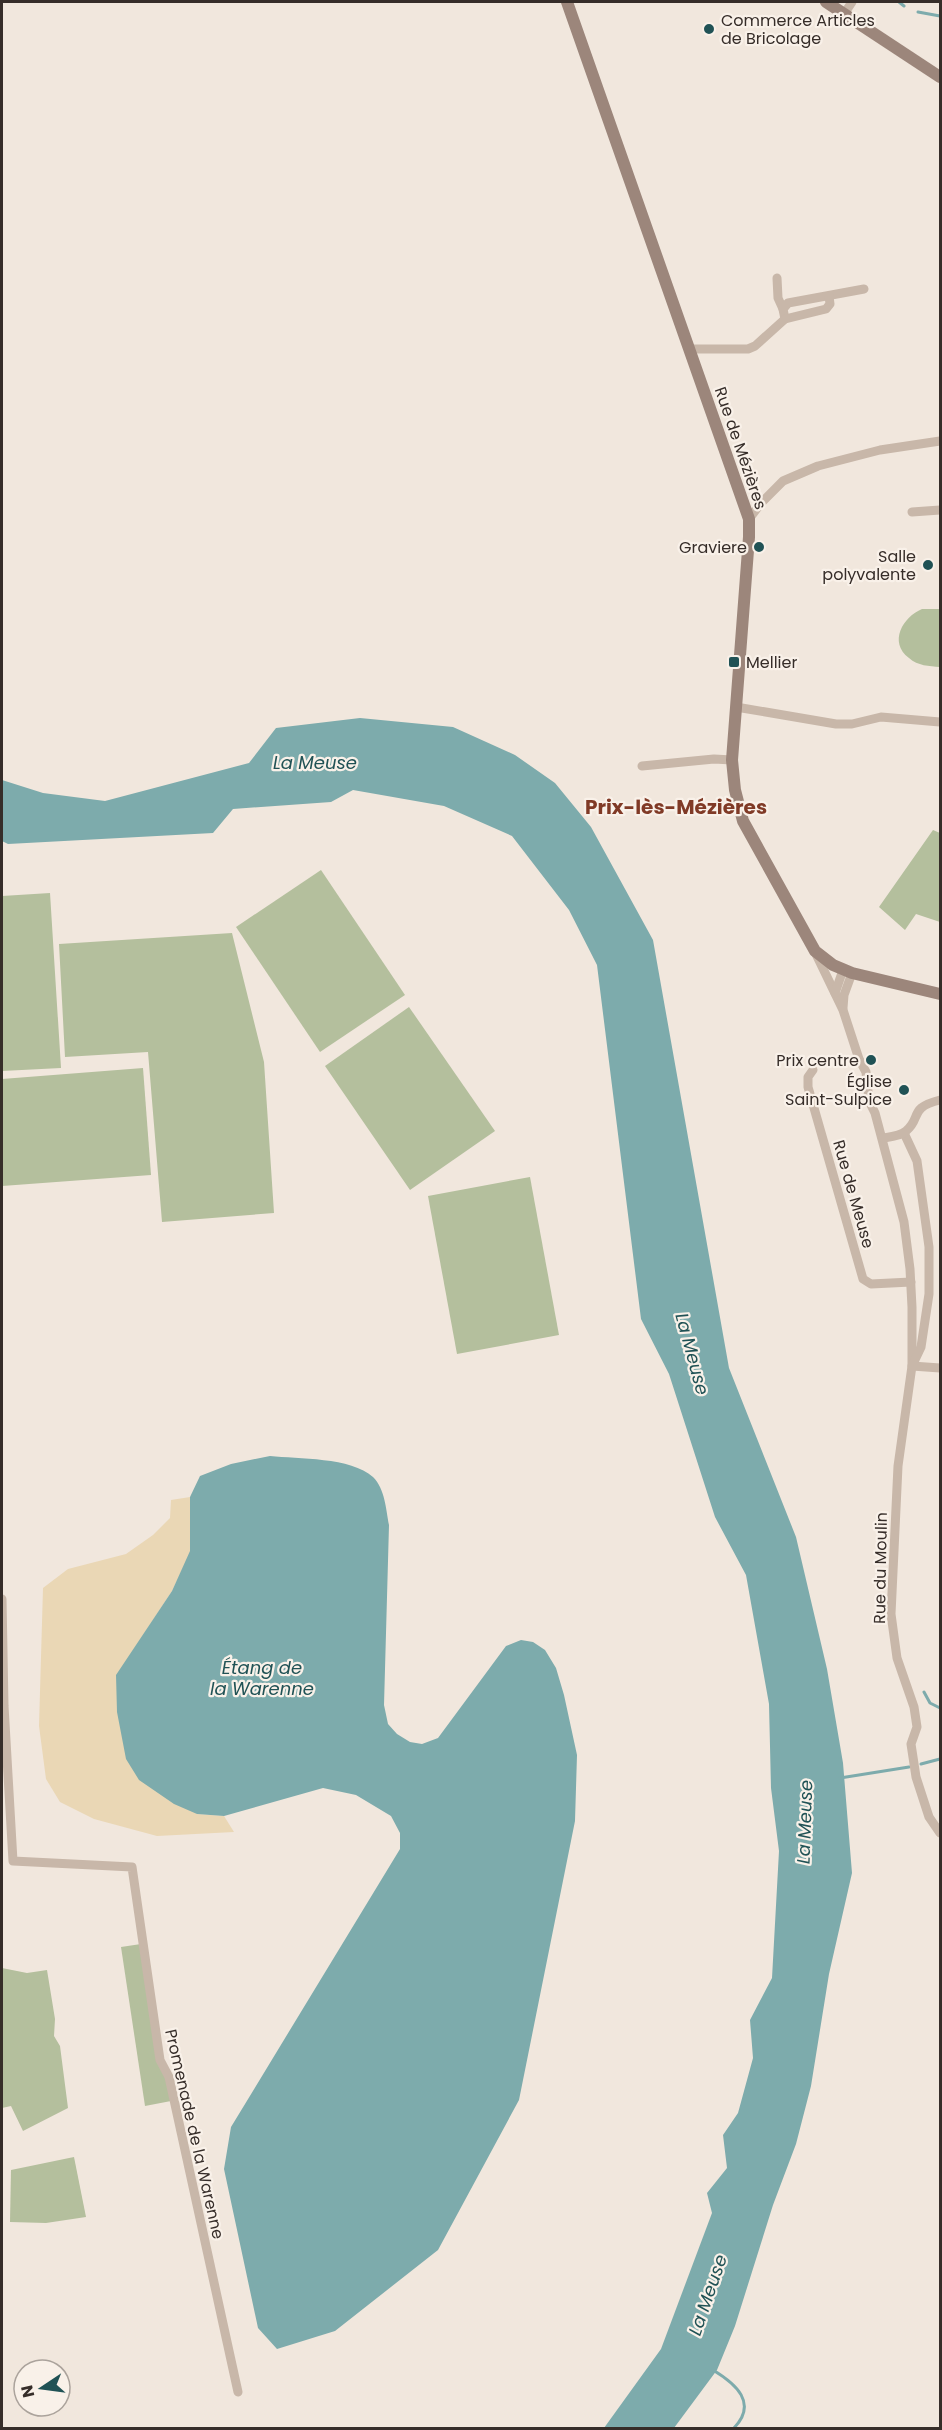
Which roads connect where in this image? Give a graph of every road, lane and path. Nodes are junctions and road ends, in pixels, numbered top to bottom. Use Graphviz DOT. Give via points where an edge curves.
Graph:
graph roads {
  1 [pos="567,2"];
  2 [pos="826,2"];
  3 [pos="852,2"];
  4 [pos="844,14"];
  5 [pos="940,77"];
  6 [pos="777,278"];
  7 [pos="864,289"];
  8 [pos="829,296"];
  9 [pos="783,309"];
  10 [pos="785,319"];
  11 [pos="690,349"];
  12 [pos="940,441"];
  13 [pos="940,510"];
  14 [pos="912,512"];
  15 [pos="749,519"];
  16 [pos="736,707"];
  17 [pos="940,722"];
  18 [pos="732,760"];
  19 [pos="642,766"];
  20 [pos="815,951"];
  21 [pos="844,970"];
  22 [pos="835,993"];
  23 [pos="940,994"];
  24 [pos="843,1010"];
  25 [pos="813,1070"];
  26 [pos="940,1100"];
  27 [pos="904,1133"];
  28 [pos="883,1138"];
  29 [pos="911,1282"];
  30 [pos="912,1366"];
  31 [pos="940,1368"];
  32 [pos="2,1599"];
  33 [pos="940,1833"];
  34 [pos="238,2392"];
  1 -- 11 [label="street, Rue de Mézières"];
  2 -- 4 [label="street"];
  3 -- 4 [label="street"];
  4 -- 5 [label="street"];
  6 -- 9 [label="street"];
  7 -- 8 [label="street"];
  8 -- 9 [label="street" via="788,303"];
  8 -- 10 [label="street" via="826,309"];
  9 -- 10 [label="street"];
  10 -- 11 [label="street" via="748,349"];
  11 -- 15 [label="street, Rue de Mézières"];
  12 -- 15 [label="street" via="880,450 818,466 783,481"];
  13 -- 14 [label="street"];
  15 -- 16 [label="street, Rue de Mézières"];
  16 -- 17 [label="street" via="836,724 881,717"];
  16 -- 18 [label="street, Rue de Mézières"];
  18 -- 19 [label="street"];
  18 -- 20 [label="street, Rue de Mézières" via="743,821"];
  20 -- 21 [label="street, Rue de Mézières"];
  20 -- 22 [label="street, Rue du Moulin"];
  21 -- 22 [label="street"];
  21 -- 23 [label="street"];
  21 -- 24 [label="street, Rue du Moulin"];
  22 -- 24 [label="street, Rue du Moulin"];
  24 -- 28 [label="street, Rue du Moulin" via="866,1072 869,1101"];
  25 -- 29 [label="street, Rue de Meuse" via="808,1087 863,1279 871,1284"];
  26 -- 27 [label="street" via="917,1111"];
  27 -- 28 [label="street"];
  27 -- 30 [label="street, Rue du Moulin" via="917,1161 929,1247 921,1347"];
  28 -- 29 [label="street, Rue du Moulin" via="904,1222"];
  29 -- 30 [label="street, Rue du Moulin"];
  30 -- 31 [label="street"];
  30 -- 33 [label="street, Rue du Moulin" via="898,1466 891,1614 897,1658 914,1707 917,1727 911,1744 916,1777 929,1817"];
  32 -- 34 [label="street, Promenade de la Warenne" via="13,1861 132,1867 160,2060 169,2077"];
}
